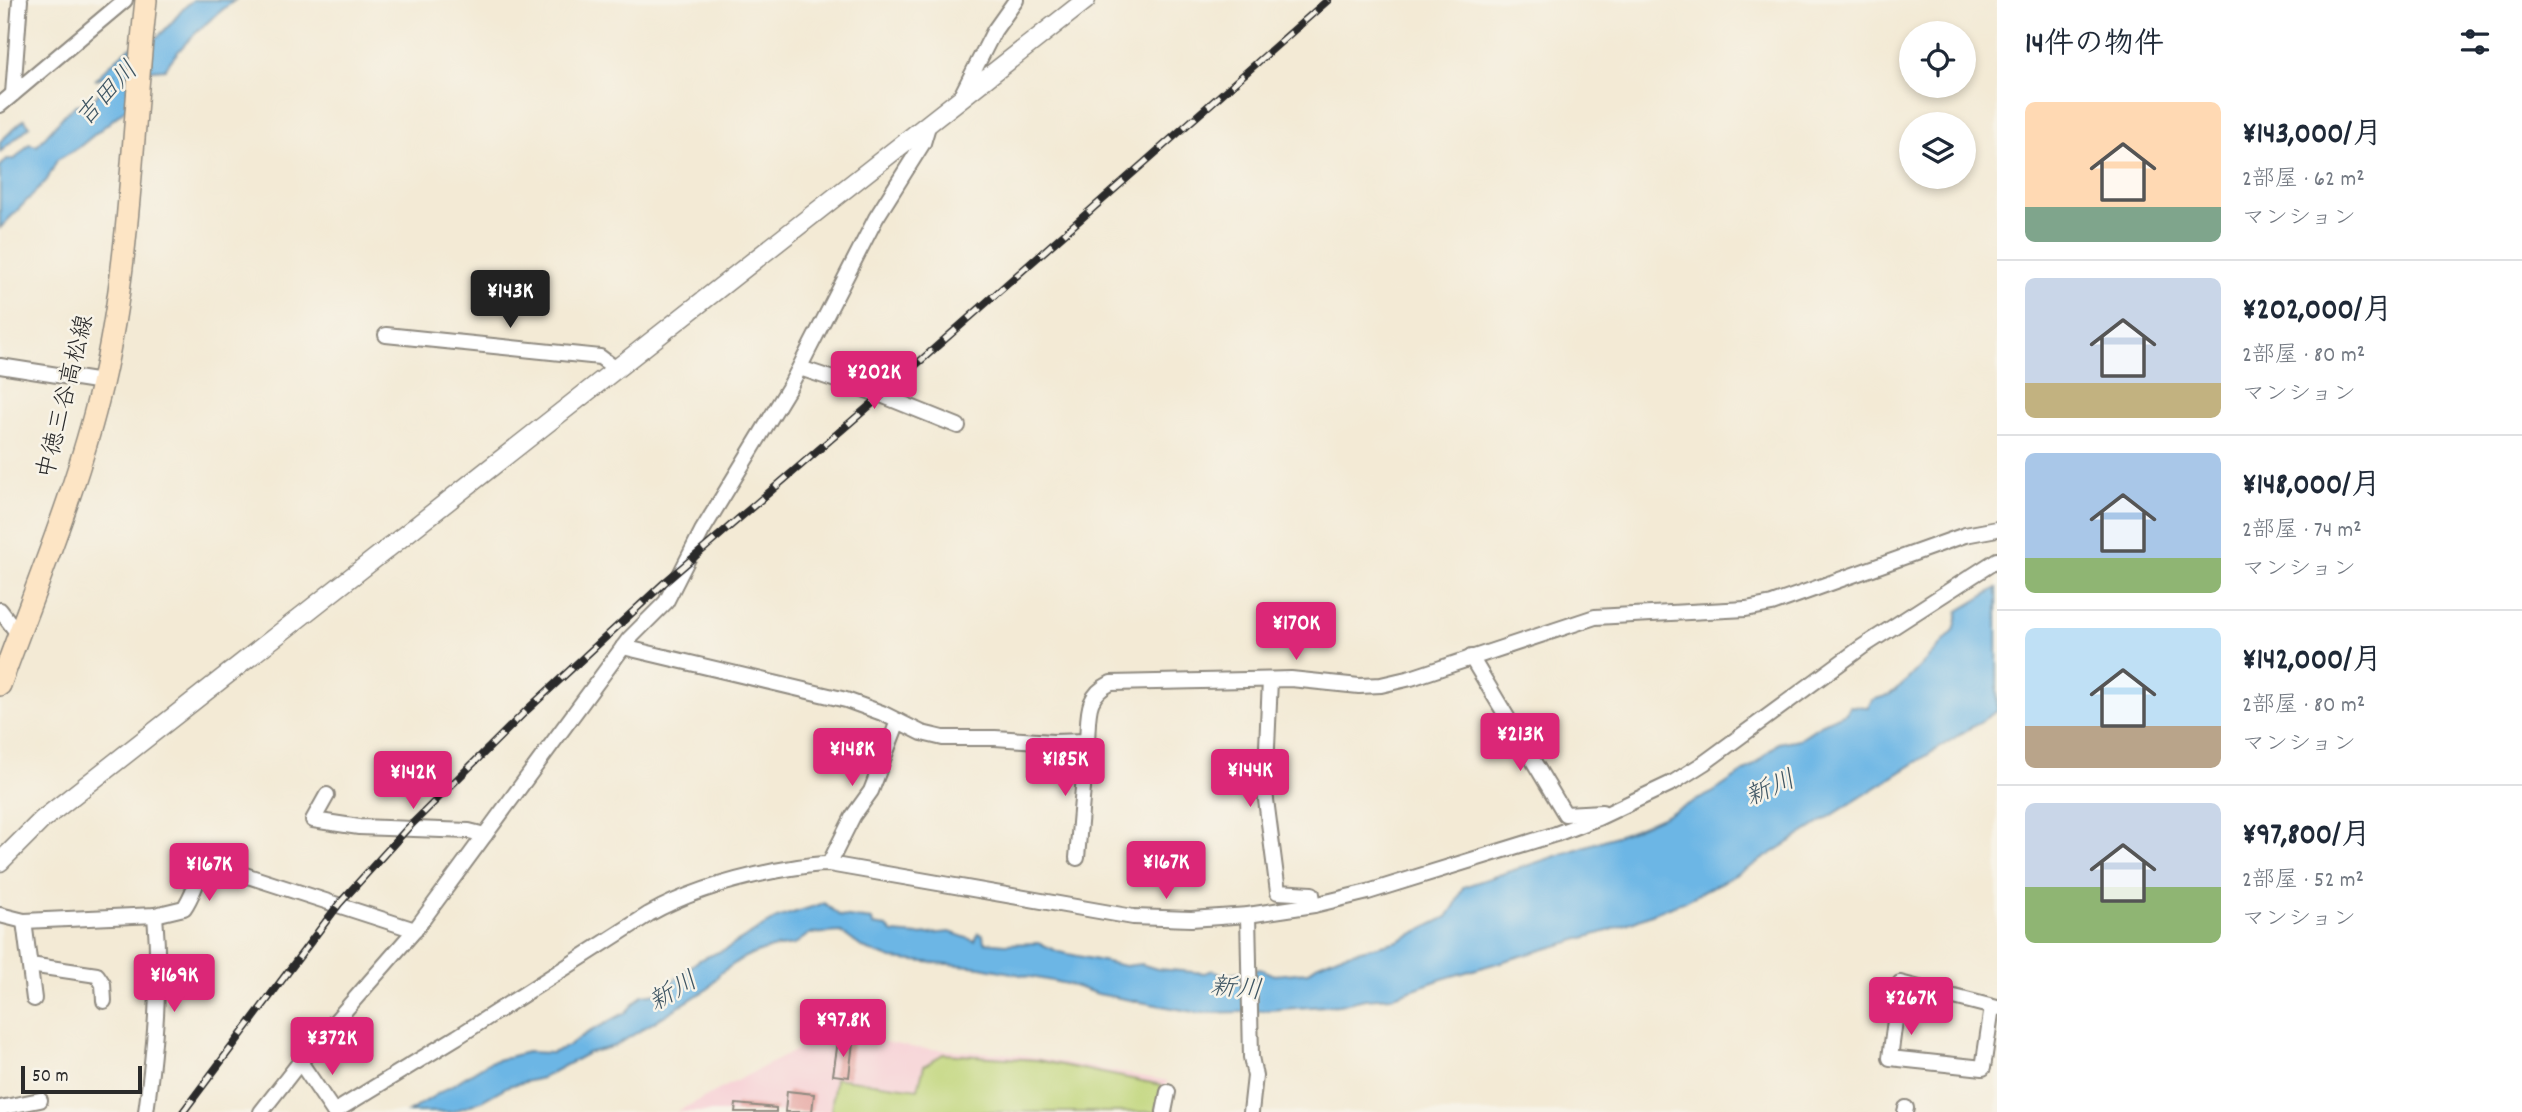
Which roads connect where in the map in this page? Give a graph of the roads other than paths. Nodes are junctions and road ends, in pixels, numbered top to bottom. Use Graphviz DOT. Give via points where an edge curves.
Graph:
graph roads {
  1 [pos="20,0"];
  2 [pos="125,0"];
  3 [pos="1016,0"];
  4 [pos="1086,0"];
  5 [pos="146,2"];
  6 [pos="13,94"];
  7 [pos="959,99"];
  8 [pos="0,106"];
  9 [pos="929,123"];
  10 [pos="386,335"];
  11 [pos="0,366"];
  12 [pos="800,368"];
  13 [pos="615,369"];
  14 [pos="102,382"];
  15 [pos="958,426"];
  16 [pos="1997,529"];
  17 [pos="1997,560"];
  18 [pos="0,610"];
  19 [pos="19,635"];
  20 [pos="623,648"];
  21 [pos="1471,657"];
  22 [pos="1270,680"];
  23 [pos="0,685"];
  24 [pos="898,721"];
  25 [pos="1087,741"];
  26 [pos="327,795"];
  27 [pos="1613,812"];
  28 [pos="485,835"];
  29 [pos="1077,858"];
  30 [pos="0,862"];
  31 [pos="829,864"];
  32 [pos="1314,905"];
  33 [pos="0,915"];
  34 [pos="155,915"];
  35 [pos="1248,915"];
  36 [pos="24,921"];
  37 [pos="415,930"];
  38 [pos="30,965"];
  39 [pos="34,999"];
  40 [pos="104,1001"];
  41 [pos="1995,1007"];
  42 [pos="300,1062"];
  43 [pos="1168,1092"];
  44 [pos="40,1100"];
  45 [pos="0,1108"];
  46 [pos="146,1112"];
  47 [pos="261,1112"];
  48 [pos="334,1112"];
  49 [pos="1164,1112"];
  50 [pos="1251,1112"];
  1 -- 6 [label="street"];
  2 -- 6 [label="street"];
  3 -- 7 [label="street" via="994,31"];
  4 -- 7 [label="street"];
  5 -- 14 [label="main road, 中徳三谷高松線" via="118,294"];
  6 -- 8 [label="street"];
  7 -- 9 [label="street"];
  9 -- 12 [label="street" via="923,143 877,218"];
  9 -- 13 [label="street"];
  10 -- 13 [label="street" via="600,357"];
  11 -- 14 [label="street"];
  12 -- 15 [label="street"];
  12 -- 20 [label="street" via="702,531 666,602"];
  13 -- 30 [label="street" via="42,820"];
  14 -- 19 [label="main road, 中徳三谷高松線" via="84,452"];
  16 -- 21 [label="street" via="1965,535 1772,604 1595,617"];
  17 -- 27 [label="street" via="1862,647 1704,763"];
  18 -- 19 [label="street"];
  19 -- 23 [label="main road, 中徳三谷高松線"];
  20 -- 24 [label="street" via="846,700"];
  20 -- 28 [label="street"];
  21 -- 22 [label="street" via="1381,685"];
  21 -- 27 [label="street" via="1565,814"];
  22 -- 25 [label="street" via="1111,683 1097,690 1089,707"];
  22 -- 32 [label="street" via="1265,792 1278,892 1312,894"];
  24 -- 25 [label="street" via="943,738"];
  24 -- 31 [label="street" via="871,791"];
  25 -- 29 [label="street"];
  26 -- 28 [label="street" via="313,820"];
  27 -- 32 [label="street" via="1505,851"];
  28 -- 37 [label="street"];
  31 -- 35 [label="street" via="1132,917"];
  31 -- 48 [label="street" via="743,877 674,900"];
  32 -- 35 [label="street"];
  33 -- 36 [label="street"];
  34 -- 36 [label="street"];
  34 -- 37 [label="street" via="184,908 207,865"];
  34 -- 46 [label="street" via="158,995"];
  35 -- 50 [label="street" via="1255,1076"];
  36 -- 38 [label="street"];
  37 -- 42 [label="street"];
  38 -- 39 [label="street"];
  38 -- 40 [label="street" via="97,975"];
  41 -- 41 [label="street" via="1983,1068 1891,1058 1900,983"];
  42 -- 47 [label="street"];
  42 -- 48 [label="street"];
  43 -- 49 [label="street"];
  44 -- 45 [label="street"];
}
